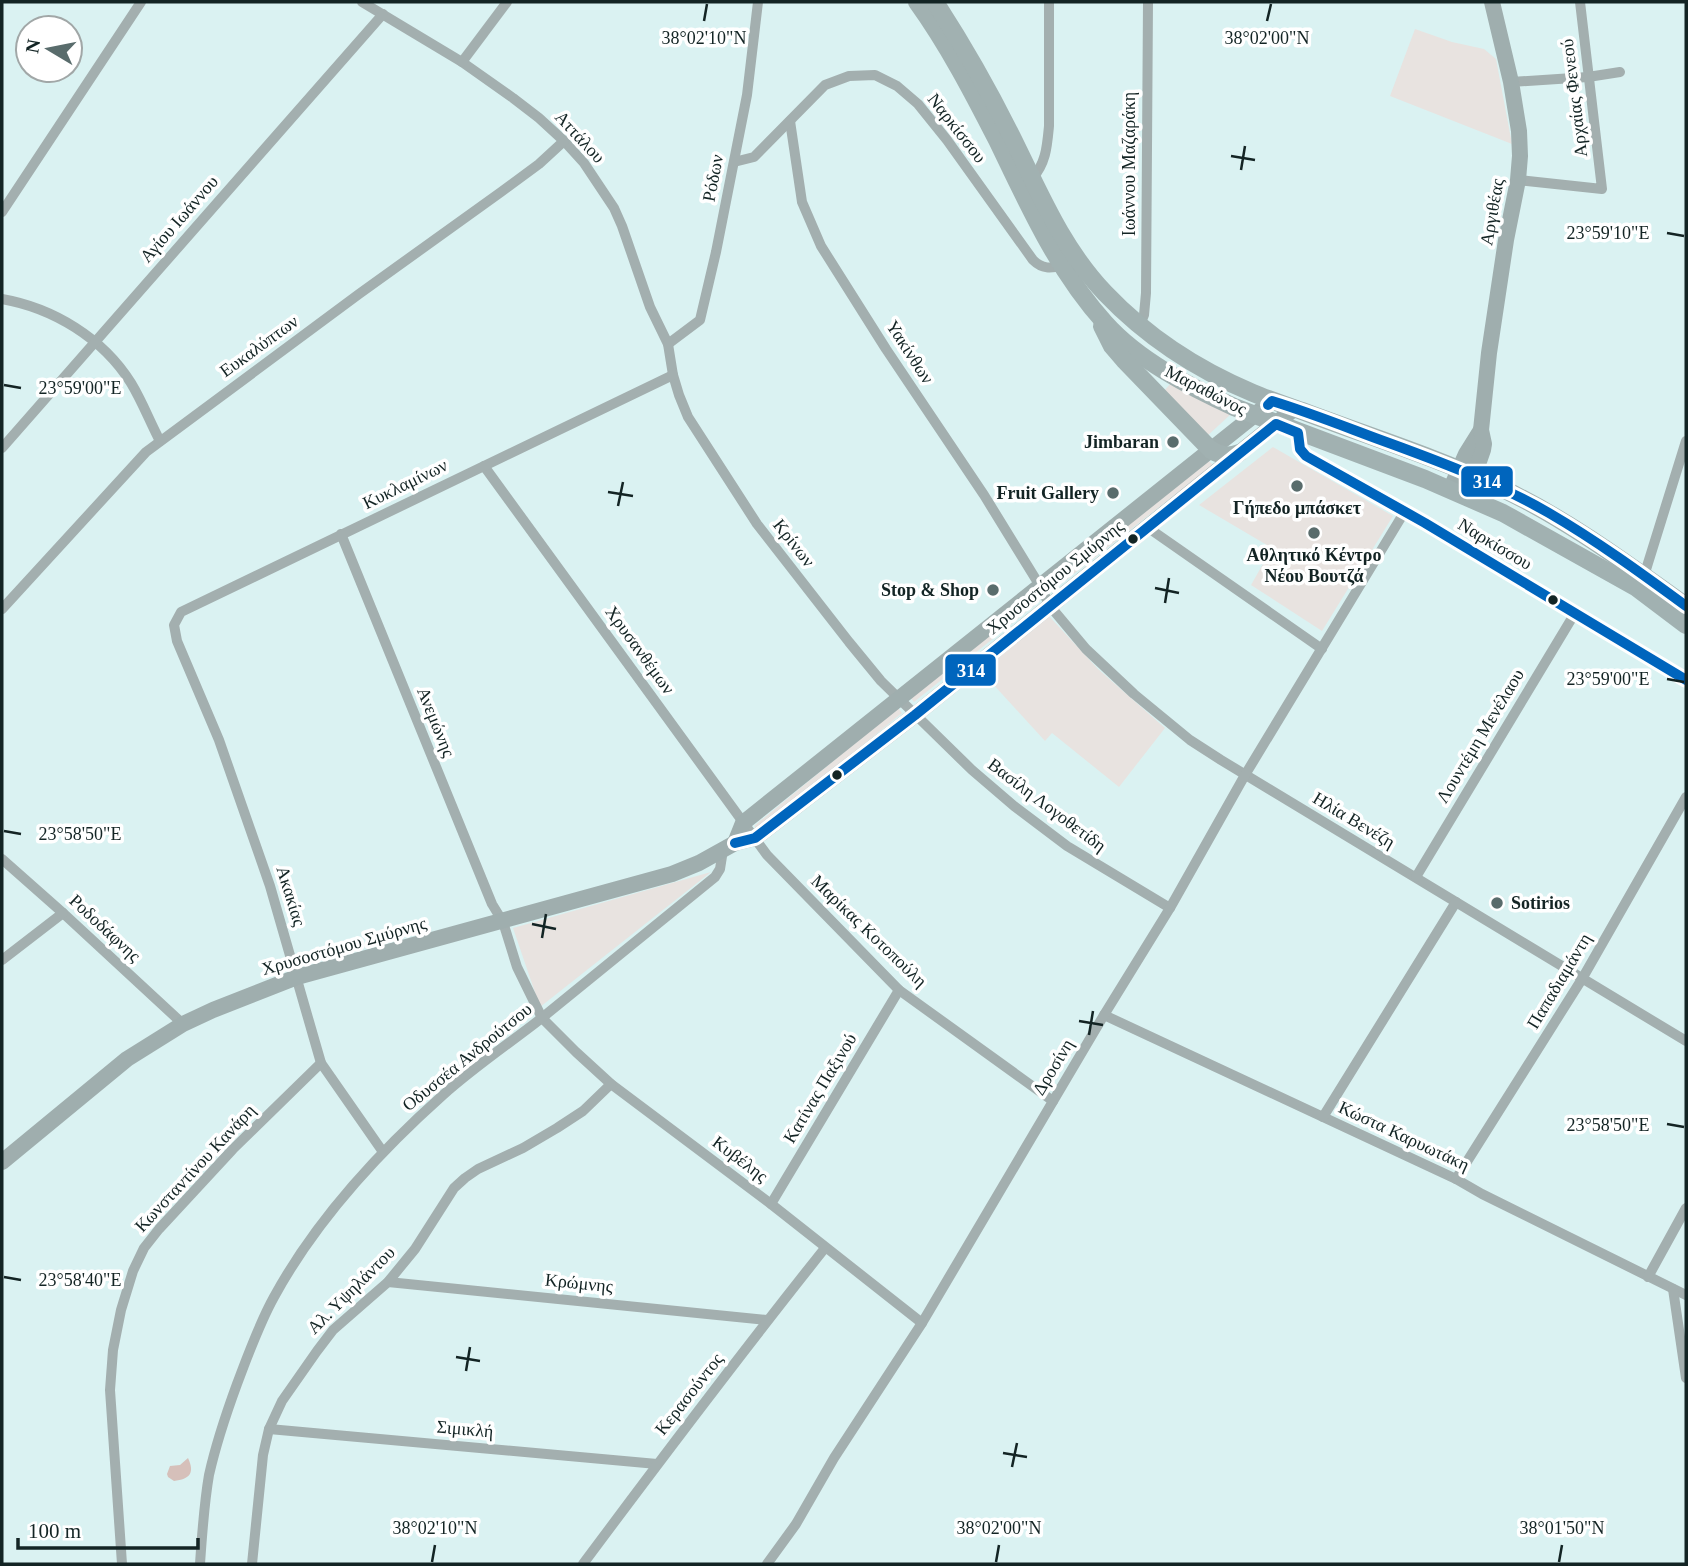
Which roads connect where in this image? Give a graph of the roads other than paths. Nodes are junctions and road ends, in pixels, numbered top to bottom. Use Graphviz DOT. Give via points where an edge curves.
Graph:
graph roads {
  1 [pos="141,2"];
  2 [pos="362,2"];
  3 [pos="507,2"];
  4 [pos="758,2"];
  5 [pos="917,2"];
  6 [pos="935,2"];
  7 [pos="1049,2"];
  8 [pos="1148,2"];
  9 [pos="1492,2"];
  10 [pos="1580,2"];
  11 [pos="383,14"];
  12 [pos="462,62"];
  13 [pos="1620,72"];
  14 [pos="1588,77"];
  15 [pos="1511,82"];
  16 [pos="790,121"];
  17 [pos="564,141"];
  18 [pos="734,162"];
  19 [pos="1032,179"];
  20 [pos="1518,180"];
  21 [pos="2,212"];
  22 [pos="1063,265"];
  23 [pos="2,299"];
  24 [pos="1094,309"];
  25 [pos="1140,326"];
  26 [pos="95,341"];
  27 [pos="668,344"];
  28 [pos="673,375"];
  29 [pos="1272,401"];
  30 [pos="1295,408"];
  31 [pos="1254,415"];
  32 [pos="1276,424"];
  33 [pos="1298,433"];
  34 [pos="160,441"];
  35 [pos="1686,441"];
  36 [pos="2,448"];
  37 [pos="1211,450"];
  38 [pos="1239,453"];
  39 [pos="484,466"];
  40 [pos="1466,473"];
  41 [pos="1457,492"];
  42 [pos="1405,511"];
  43 [pos="1147,527"];
  44 [pos="341,534"];
  45 [pos="1644,576"];
  46 [pos="1041,586"];
  47 [pos="1050,606"];
  48 [pos="1686,606"];
  49 [pos="2,609"];
  50 [pos="1575,613"];
  51 [pos="1686,625"];
  52 [pos="177,641"];
  53 [pos="1322,649"];
  54 [pos="1686,680"];
  55 [pos="899,699"];
  56 [pos="915,715"];
  57 [pos="1245,775"];
  58 [pos="1686,797"];
  59 [pos="743,823"];
  60 [pos="755,838"];
  61 [pos="729,846"];
  62 [pos="767,855"];
  63 [pos="2,859"];
  64 [pos="1416,877"];
  65 [pos="1457,902"];
  66 [pos="1170,908"];
  67 [pos="64,913"];
  68 [pos="503,922"];
  69 [pos="2,960"];
  70 [pos="297,977"];
  71 [pos="1582,979"];
  72 [pos="899,990"];
  73 [pos="1104,1015"];
  74 [pos="542,1018"];
  75 [pos="183,1024"];
  76 [pos="1686,1041"];
  77 [pos="321,1063"];
  78 [pos="611,1084"];
  79 [pos="1053,1101"];
  80 [pos="1323,1117"];
  81 [pos="383,1152"];
  82 [pos="2,1162"];
  83 [pos="1456,1179"];
  84 [pos="771,1204"];
  85 [pos="1686,1208"];
  86 [pos="825,1248"];
  87 [pos="1648,1277"];
  88 [pos="388,1282"];
  89 [pos="1673,1289"];
  90 [pos="1686,1295"];
  91 [pos="767,1320"];
  92 [pos="922,1323"];
  93 [pos="1686,1378"];
  94 [pos="269,1429"];
  95 [pos="657,1464"];
  96 [pos="122,1564"];
  97 [pos="200,1564"];
  98 [pos="252,1564"];
  99 [pos="583,1564"];
  100 [pos="767,1564"];
  1 -- 21 [label="street"];
  2 -- 11 [label="street, Αττάλου"];
  3 -- 12 [label="street"];
  4 -- 18 [label="street, Ρόδων"];
  5 -- 22 [label="main road, Μαραθώνος" via="970,89 1033,216"];
  6 -- 19 [label="main road, Μαραθώνος" via="982,80"];
  7 -- 19 [label="street" via="1048,146"];
  8 -- 25 [label="street, Ιωάννου Μαζαράκη" via="1146,293"];
  9 -- 15 [label="street, Αργιθέας"];
  10 -- 14 [label="street, Αρχαίας Φενεού"];
  11 -- 12 [label="street, Αττάλου"];
  11 -- 26 [label="street, Αγίου Ιωάννου"];
  12 -- 17 [label="street, Αττάλου"];
  13 -- 14 [label="street"];
  14 -- 15 [label="street"];
  14 -- 20 [label="street, Αρχαίας Φενεού" via="1602,189"];
  15 -- 20 [label="street, Αργιθέας" via="1519,131"];
  16 -- 18 [label="street, Ναρκίσσου" via="754,157"];
  16 -- 22 [label="street, Ναρκίσσου" via="825,85 849,76 874,75 897,86 947,140 1033,260 1045,268"];
  16 -- 46 [label="street, Υακίνθων" via="802,202 821,246"];
  17 -- 27 [label="street, Αττάλου" via="614,208"];
  17 -- 34 [label="street, Ευκαλύπτων" via="539,164"];
  18 -- 27 [label="street, Ρόδων" via="699,320"];
  19 -- 25 [label="main road, Μαραθώνος" via="1078,260"];
  20 -- 40 [label="street, Αργιθέας" via="1489,353 1483,450"];
  22 -- 24 [label="main road, Μαραθώνος"];
  23 -- 26 [label="street" via="40,311"];
  24 -- 31 [label="main road, Μαραθώνος" via="1116,333 1165,371"];
  24 -- 37 [label="main road" via="1112,346"];
  25 -- 29 [label="main road, Μαραθώνος" via="1178,354"];
  26 -- 34 [label="street" via="130,382"];
  26 -- 36 [label="street, Αγίου Ιωάννου"];
  27 -- 28 [label="street, Αττάλου"];
  28 -- 39 [label="street, Κυκλαμίνων"];
  28 -- 55 [label="street, Κρίνων" via="688,417 757,524"];
  29 -- 30 [label="main road, Μαραθώνος"];
  29 -- 31 [label="street, Χρυσοστόμου Σμύρνης"];
  30 -- 32 [label="street, Χρυσοστόμου Σμύρνης"];
  30 -- 40 [label="main road, Μαραθώνος"];
  31 -- 32 [label="main road, Μαραθώνος"];
  31 -- 37 [label="street, Χρυσοστόμου Σμύρνης"];
  32 -- 33 [label="main road, Μαραθώνος"];
  32 -- 38 [label="street, Χρυσοστόμου Σμύρνης"];
  33 -- 41 [label="main road, Μαραθώνος"];
  33 -- 42 [label="street, Ναρκίσσου" via="1306,456"];
  34 -- 49 [label="street, Ευκαλύπτων" via="139,458"];
  35 -- 45 [label="street"];
  37 -- 38 [label="main road" via="1227,456"];
  37 -- 46 [label="street, Χρυσοστόμου Σμύρνης"];
  38 -- 43 [label="street, Χρυσοστόμου Σμύρνης"];
  39 -- 44 [label="street, Κυκλαμίνων"];
  39 -- 59 [label="street, Χρυσανθέμων"];
  40 -- 41 [label="street, Αργιθέας"];
  40 -- 45 [label="main road, Μαραθώνος" via="1548,512"];
  41 -- 51 [label="main road, Μαραθώνος" via="1540,532 1637,589"];
  42 -- 50 [label="street, Ναρκίσσου"];
  42 -- 53 [label="street, Δροσίνη"];
  43 -- 47 [label="street, Χρυσοστόμου Σμύρνης"];
  43 -- 53 [label="street"];
  44 -- 52 [label="street, Κυκλαμίνων" via="181,612 174,625"];
  44 -- 68 [label="street, Ανεμώνης"];
  45 -- 48 [label="main road, Μαραθώνος"];
  46 -- 47 [label="street, Ηλία Βενέζη"];
  46 -- 55 [label="street, Χρυσοστόμου Σμύρνης"];
  47 -- 56 [label="street, Χρυσοστόμου Σμύρνης"];
  47 -- 57 [label="street, Ηλία Βενέζη" via="1134,695 1190,740"];
  50 -- 54 [label="street, Ναρκίσσου"];
  50 -- 64 [label="street, Λουντέμη Μενέλαου"];
  52 -- 70 [label="street, Ακακίας" via="227,765"];
  53 -- 57 [label="street, Δροσίνη"];
  55 -- 56 [label="street, Κρίνων"];
  55 -- 59 [label="street, Χρυσοστόμου Σμύρνης"];
  56 -- 60 [label="street, Χρυσοστόμου Σμύρνης"];
  56 -- 66 [label="street, Βασίλη Λογοθετίδη" via="1045,830"];
  57 -- 64 [label="street, Ηλία Βενέζη"];
  57 -- 66 [label="street, Δροσίνη"];
  58 -- 71 [label="street, Παπαδιαμάντη"];
  59 -- 60 [label="street, Χρυσανθέμων"];
  59 -- 61 [label="street, Χρυσοστόμου Σμύρνης"];
  60 -- 61 [label="street, Χρυσοστόμου Σμύρνης"];
  60 -- 62 [label="street, Χρυσανθέμων"];
  61 -- 68 [label="street, Χρυσοστόμου Σμύρνης" via="673,874"];
  61 -- 74 [label="street, Οδυσσέα Ανδρούτσου" via="715,877"];
  62 -- 72 [label="street, Μαρίκας Κοτοπούλη"];
  63 -- 67 [label="street, Ροδοδάφνης"];
  64 -- 65 [label="street, Ηλία Βενέζη"];
  65 -- 71 [label="street, Ηλία Βενέζη"];
  65 -- 80 [label="street"];
  66 -- 73 [label="street, Δροσίνη"];
  67 -- 69 [label="street"];
  67 -- 75 [label="street, Ροδοδάφνης"];
  68 -- 70 [label="street, Χρυσοστόμου Σμύρνης"];
  68 -- 74 [label="street, Ανεμώνης" via="517,967"];
  70 -- 75 [label="street, Χρυσοστόμου Σμύρνης"];
  70 -- 77 [label="street, Ακακίας"];
  71 -- 76 [label="street, Ηλία Βενέζη"];
  71 -- 83 [label="street, Παπαδιαμάντη"];
  72 -- 79 [label="street, Μαρίκας Κοτοπούλη"];
  72 -- 84 [label="street, Κατίνας Παξινού"];
  73 -- 79 [label="street, Δροσίνη"];
  73 -- 80 [label="street, Κώστα Καρυωτάκη"];
  74 -- 78 [label="street, Κυβέλης"];
  74 -- 81 [label="street, Οδυσσέα Ανδρούτσου" via="445,1093"];
  75 -- 82 [label="street, Χρυσοστόμου Σμύρνης" via="107,1074"];
  77 -- 81 [label="street, Ακακίας"];
  77 -- 96 [label="street, Κωνσταντίνου Κανάρη" via="159,1229 133,1271 113,1350 110,1390"];
  78 -- 84 [label="street, Κυβέλης"];
  78 -- 88 [label="street, Αλ. Υψηλάντου" via="583,1111 465,1178"];
  79 -- 92 [label="street, Δροσίνη"];
  80 -- 83 [label="street, Κώστα Καρυωτάκη"];
  81 -- 97 [label="street, Οδυσσέα Ανδρούτσου" via="293,1264 257,1333 217,1443"];
  83 -- 87 [label="street, Κώστα Καρυωτάκη"];
  84 -- 86 [label="street, Κυβέλης"];
  85 -- 87 [label="street"];
  86 -- 91 [label="street, Κερασούντος"];
  86 -- 92 [label="street, Κυβέλης"];
  87 -- 89 [label="street, Κώστα Καρυωτάκη"];
  88 -- 91 [label="street, Κρώμνης"];
  88 -- 94 [label="street, Αλ. Υψηλάντου" via="333,1330 282,1401"];
  89 -- 90 [label="street, Κώστα Καρυωτάκη"];
  89 -- 93 [label="street"];
  91 -- 95 [label="street, Κερασούντος"];
  92 -- 100 [label="street, Δροσίνη"];
  94 -- 95 [label="street, Σιμικλή"];
  94 -- 98 [label="street, Αλ. Υψηλάντου"];
  95 -- 99 [label="street, Κερασούντος"];
}
